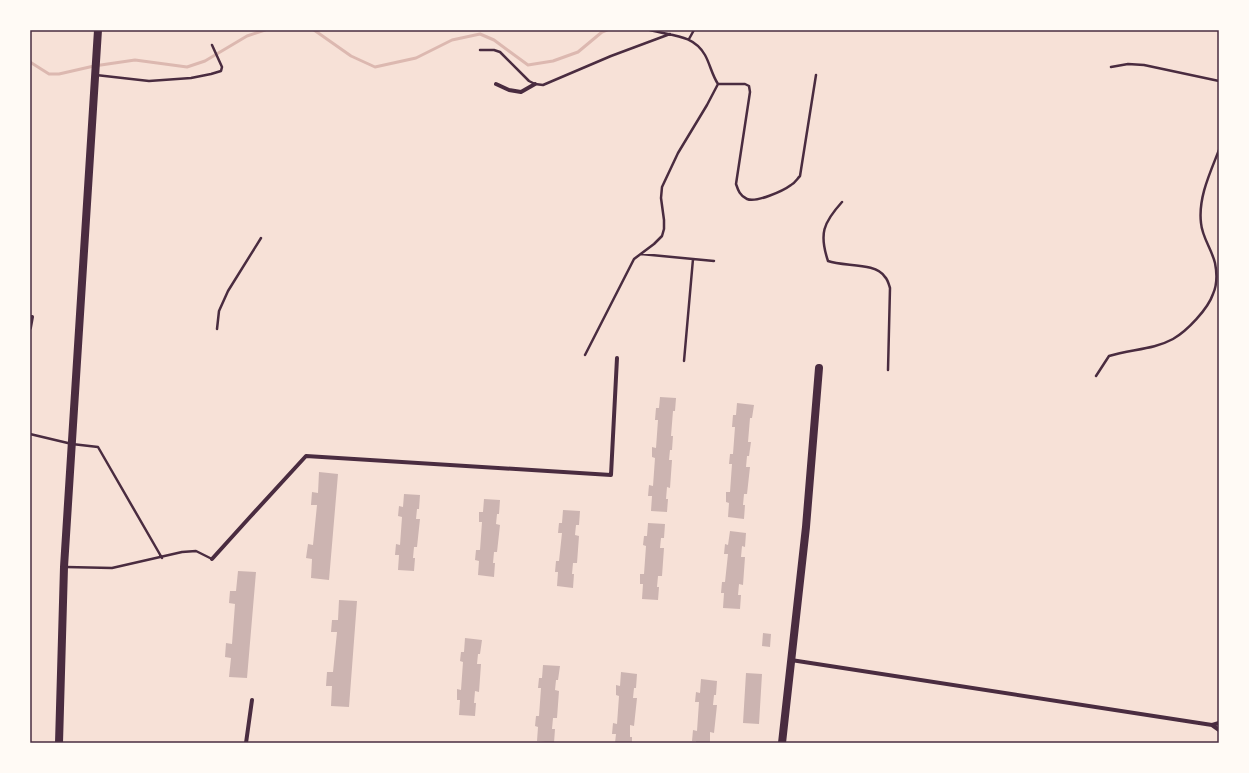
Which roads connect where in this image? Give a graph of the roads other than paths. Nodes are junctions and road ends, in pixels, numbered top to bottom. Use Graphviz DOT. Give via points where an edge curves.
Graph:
graph roads {
  1 [pos="98,30"];
  2 [pos="650,30"];
  3 [pos="694,30"];
  4 [pos="671,34"];
  5 [pos="689,39"];
  6 [pos="213,46"];
  7 [pos="480,50"];
  8 [pos="1111,67"];
  9 [pos="96,74"];
  10 [pos="816,75"];
  11 [pos="1219,81"];
  12 [pos="496,84"];
  13 [pos="535,84"];
  14 [pos="718,84"];
  15 [pos="1219,150"];
  16 [pos="842,202"];
  17 [pos="261,238"];
  18 [pos="641,254"];
  19 [pos="694,259"];
  20 [pos="714,261"];
  21 [pos="32,317"];
  22 [pos="30,328"];
  23 [pos="217,329"];
  24 [pos="586,355"];
  25 [pos="617,358"];
  26 [pos="684,361"];
  27 [pos="819,368"];
  28 [pos="888,370"];
  29 [pos="1096,376"];
  30 [pos="30,434"];
  31 [pos="72,444"];
  32 [pos="162,558"];
  33 [pos="212,560"];
  34 [pos="64,567"];
  35 [pos="791,660"];
  36 [pos="252,700"];
  37 [pos="1219,723"];
  38 [pos="1212,725"];
  39 [pos="1219,730"];
  40 [pos="58,743"];
  41 [pos="246,743"];
  42 [pos="782,743"];
  1 -- 9 [label="main road"];
  2 -- 4 [label="lane"];
  3 -- 5 [label="lane"];
  4 -- 5 [label="lane"];
  4 -- 13 [label="lane" via="543,85"];
  5 -- 14 [label="lane" via="698,45 704,54"];
  6 -- 9 [label="lane" via="222,67 220,71 211,74 149,81"];
  7 -- 13 [label="lane" via="500,52"];
  8 -- 11 [label="lane" via="1144,65"];
  9 -- 31 [label="main road"];
  10 -- 14 [label="lane" via="800,176 790,186 752,200 741,195 736,184 749,86"];
  12 -- 13 [label="street" via="521,92"];
  14 -- 18 [label="lane" via="678,153 662,187 662,236"];
  15 -- 29 [label="lane" via="1202,199 1200,214 1201,225 1215,264 1216,280 1213,294 1194,322 1174,338 1154,347 1109,356"];
  16 -- 28 [label="lane" via="830,215 825,227 823,245 828,261 835,264 872,267 885,276 890,288"];
  17 -- 23 [label="lane" via="228,291 220,310"];
  18 -- 19 [label="lane"];
  18 -- 24 [label="lane" via="629,267"];
  19 -- 20 [label="lane"];
  19 -- 26 [label="lane"];
  21 -- 22 [label="street"];
  25 -- 33 [label="street" via="611,475 306,456"];
  27 -- 35 [label="main road" via="806,527"];
  30 -- 31 [label="lane"];
  31 -- 32 [label="lane" via="98,447"];
  31 -- 34 [label="main road"];
  32 -- 33 [label="lane" via="196,551"];
  32 -- 34 [label="lane" via="112,568"];
  34 -- 40 [label="main road"];
  35 -- 38 [label="street"];
  35 -- 42 [label="main road"];
  36 -- 41 [label="street"];
  37 -- 38 [label="street"];
  38 -- 39 [label="street"];
}
